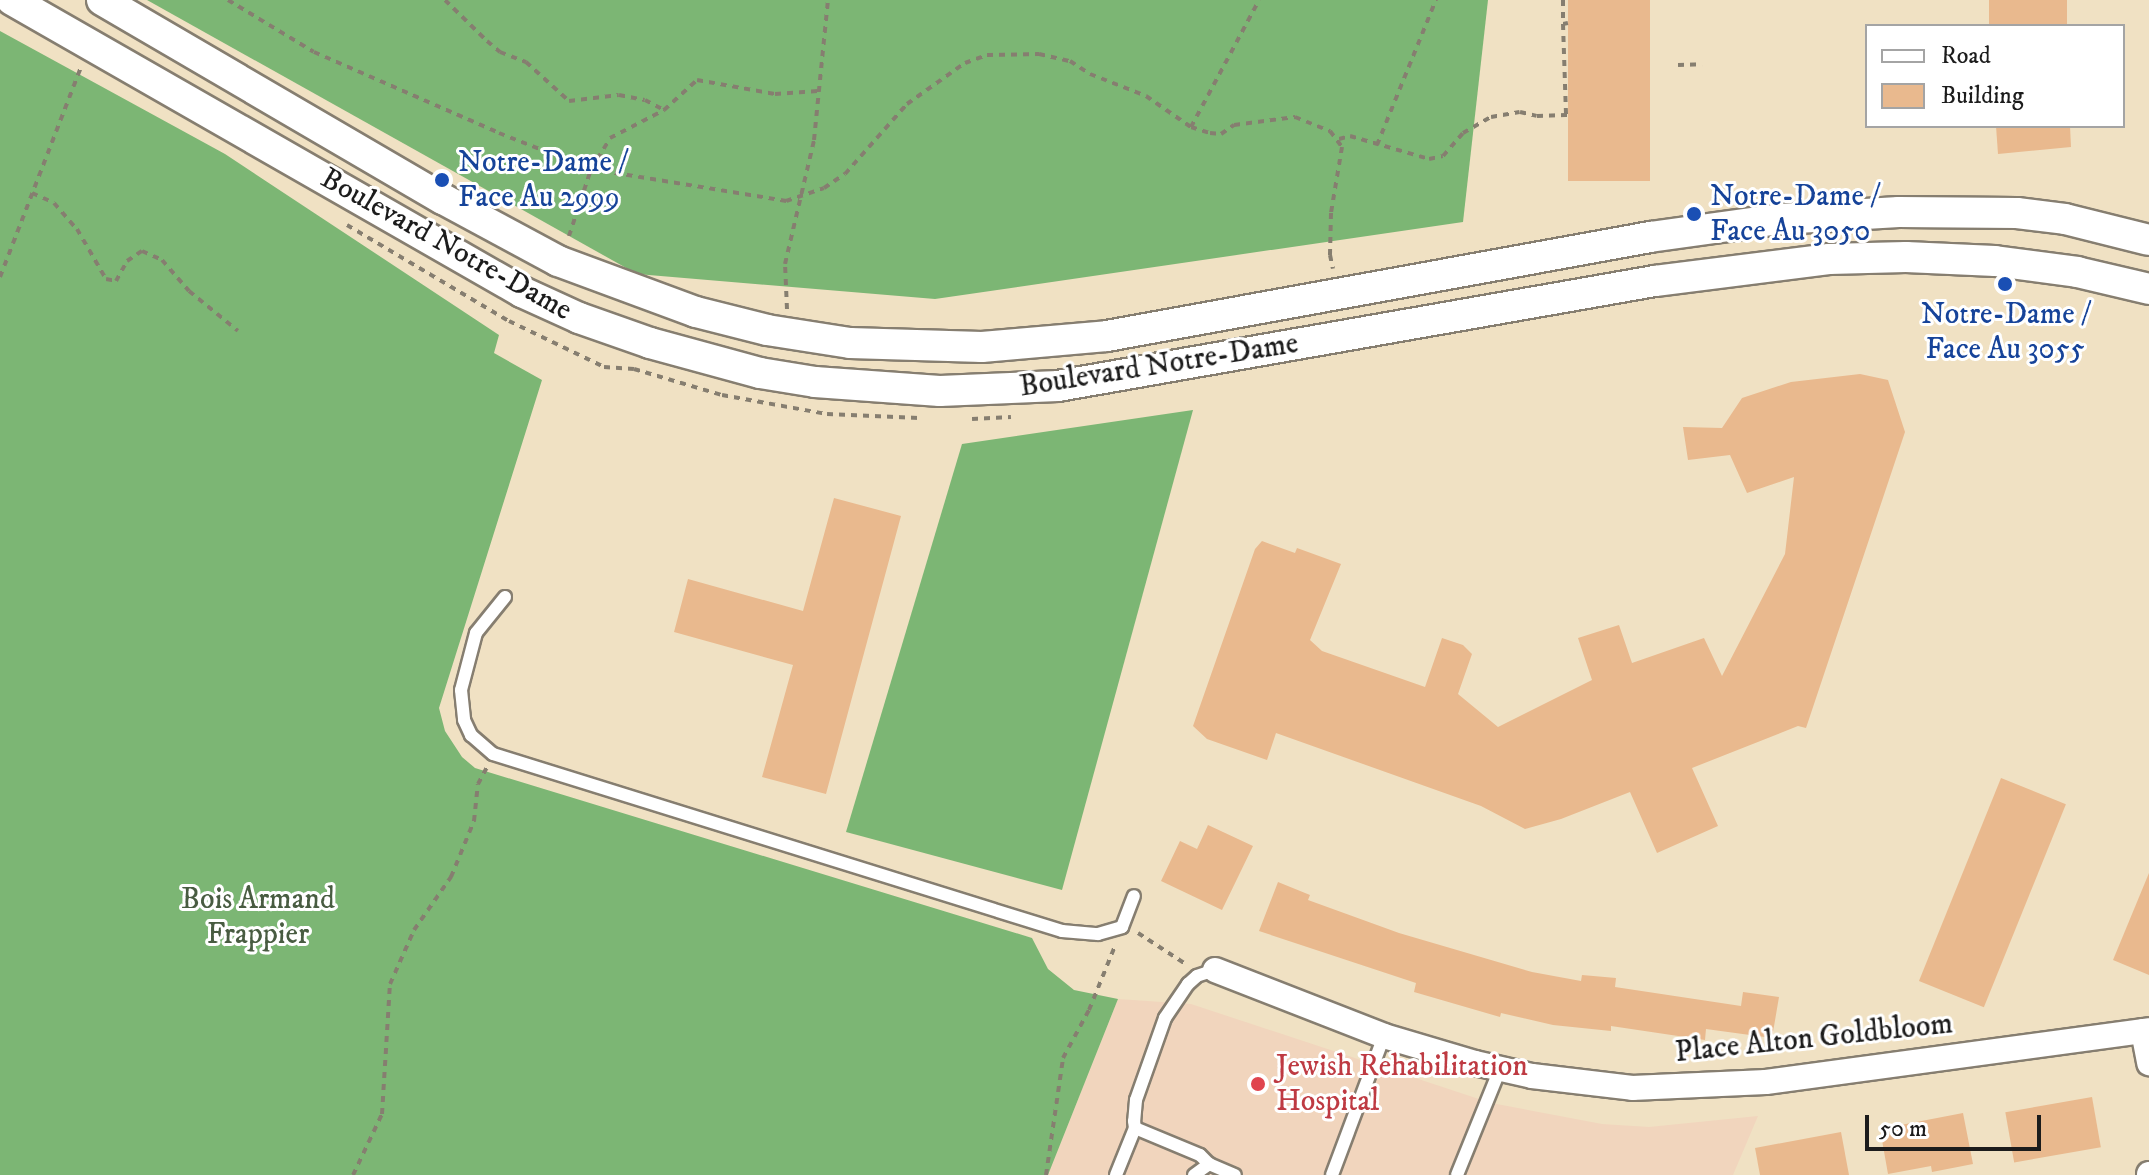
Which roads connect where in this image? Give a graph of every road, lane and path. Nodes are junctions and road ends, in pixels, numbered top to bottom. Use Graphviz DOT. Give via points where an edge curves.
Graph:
graph roads {
  1 [pos="12,0"];
  2 [pos="102,0"];
  3 [pos="228,0"];
  4 [pos="445,0"];
  5 [pos="828,0"];
  6 [pos="1259,0"];
  7 [pos="1436,0"];
  8 [pos="1563,0"];
  9 [pos="83,61"];
  10 [pos="1702,64"];
  11 [pos="1678,65"];
  12 [pos="818,91"];
  13 [pos="664,110"];
  14 [pos="1191,127"];
  15 [pos="1339,139"];
  16 [pos="1377,145"];
  17 [pos="591,169"];
  18 [pos="32,193"];
  19 [pos="799,198"];
  20 [pos="2149,240"];
  21 [pos="564,247"];
  22 [pos="1337,276"];
  23 [pos="0,277"];
  24 [pos="2149,289"];
  25 [pos="785,318"];
  26 [pos="509,321"];
  27 [pos="238,331"];
  28 [pos="738,399"];
  29 [pos="505,597"];
  30 [pos="493,754"];
  31 [pos="1134,896"];
  32 [pos="1122,927"];
  33 [pos="1206,973"];
  34 [pos="2146,1030"];
  35 [pos="1384,1036"];
  36 [pos="2149,1063"];
  37 [pos="1500,1069"];
  38 [pos="1135,1128"];
  39 [pos="1209,1164"];
  40 [pos="353,1175"];
  41 [pos="1046,1175"];
  42 [pos="1116,1175"];
  43 [pos="1194,1175"];
  44 [pos="1235,1175"];
  45 [pos="1332,1175"];
  46 [pos="1457,1175"];
  1 -- 24 [label="street, Boulevard Notre-Dame" via="522,292 622,334 789,378 899,390 1058,386 1655,281 1829,259 1995,261"];
  2 -- 20 [label="street, Boulevard Notre-Dame" via="558,261 685,309 767,330 850,343 982,347 1107,336 1650,237 1780,219 2017,213"];
  3 -- 17 [label="path" via="314,52"];
  4 -- 13 [label="path" via="500,52 526,62 569,101 619,95"];
  5 -- 12 [label="path"];
  6 -- 14 [label="path"];
  7 -- 16 [label="path"];
  8 -- 16 [label="path" via="1569,115 1520,112 1491,117 1463,133 1438,158 1411,157"];
  9 -- 18 [label="path"];
  10 -- 11 [label="path"];
  12 -- 13 [label="path" via="756,93 703,79"];
  12 -- 19 [label="path" via="814,140"];
  13 -- 17 [label="path" via="610,138"];
  14 -- 15 [label="path" via="1221,134 1234,125 1295,117 1318,123"];
  14 -- 19 [label="path" via="1146,96 1070,61 1039,54 987,55 926,88 845,174"];
  15 -- 16 [label="path" via="1350,136"];
  15 -- 22 [label="path" via="1330,255"];
  17 -- 19 [label="path" via="752,197"];
  17 -- 21 [label="path"];
  18 -- 23 [label="path"];
  18 -- 27 [label="path" via="54,203 77,229 106,279 116,281 127,261 142,251 162,260 189,291"];
  19 -- 25 [label="path" via="785,264"];
  26 -- 28 [label="path, Boulevard Notre-Dame" via="604,367 634,369"];
  29 -- 30 [label="lane" via="476,633 461,690 471,735"];
  30 -- 32 [label="lane" via="1062,931 1098,934"];
  30 -- 40 [label="path" via="478,784 474,821 451,877 414,930 390,984 382,1114"];
  31 -- 32 [label="lane"];
  32 -- 33 [label="path"];
  32 -- 41 [label="path" via="1063,1058"];
  33 -- 35 [label="street, Place Alton Goldbloom"];
  33 -- 38 [label="lane" via="1178,995 1165,1018 1136,1100"];
  34 -- 36 [label="street"];
  34 -- 37 [label="street, Place Alton Goldbloom" via="1747,1084 1632,1088"];
  35 -- 37 [label="street, Place Alton Goldbloom"];
  35 -- 45 [label="lane"];
  37 -- 46 [label="lane"];
  38 -- 39 [label="lane" via="1200,1155"];
  38 -- 42 [label="lane"];
  39 -- 43 [label="lane"];
  39 -- 44 [label="lane"];
}
